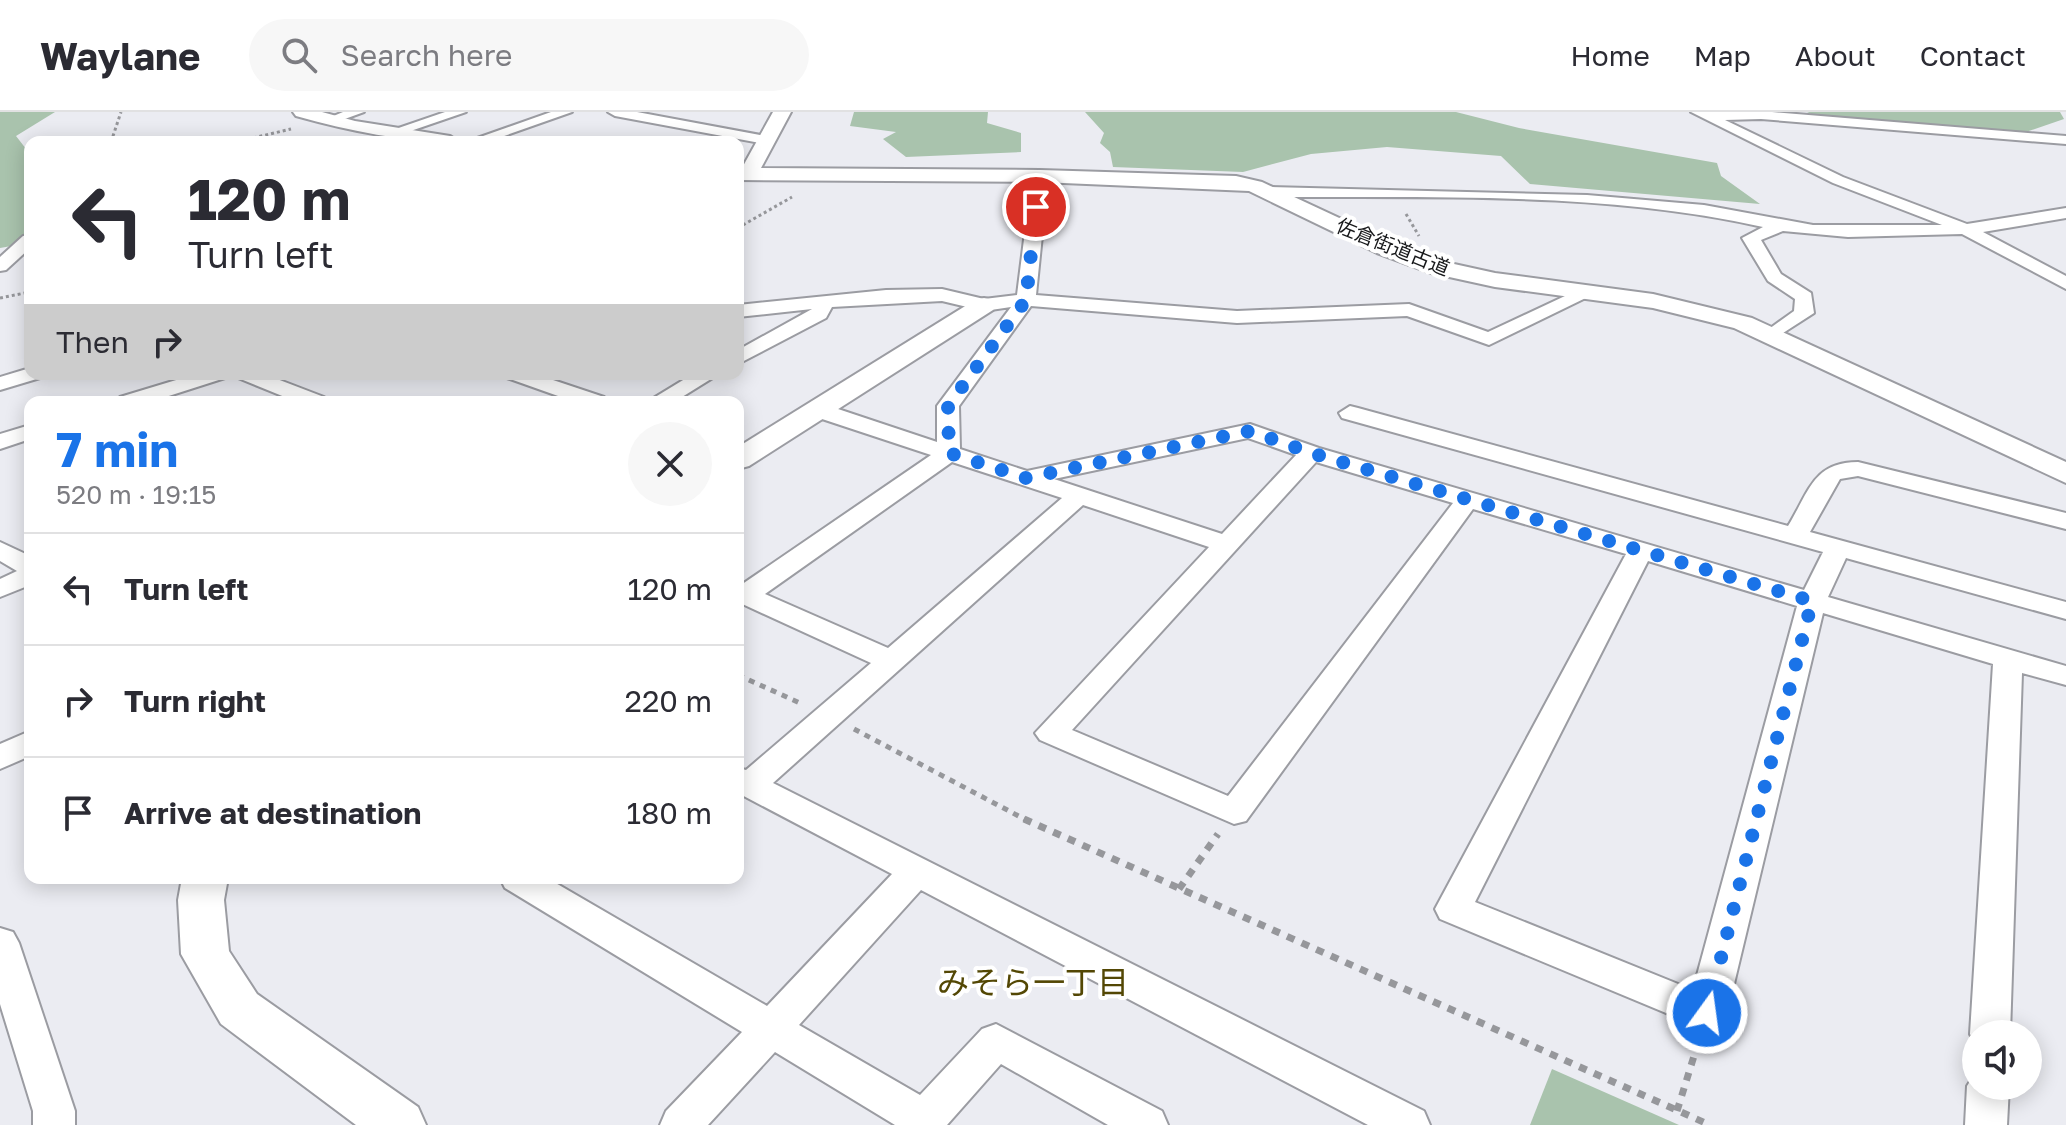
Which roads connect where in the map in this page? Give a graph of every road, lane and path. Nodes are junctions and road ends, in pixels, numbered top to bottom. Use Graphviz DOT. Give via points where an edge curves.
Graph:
graph roads {
  1 [pos="121,112"];
  2 [pos="302,112"];
  3 [pos="357,112"];
  4 [pos="459,112"];
  5 [pos="565,112"];
  6 [pos="615,112"];
  7 [pos="781,112"];
  8 [pos="1702,114"];
  9 [pos="331,120"];
  10 [pos="391,133"];
  11 [pos="113,136"];
  12 [pos="262,136"];
  13 [pos="411,136"];
  14 [pos="491,136"];
  15 [pos="766,140"];
  16 [pos="2066,140"];
  17 [pos="744,173"];
  18 [pos="744,174"];
  19 [pos="831,175"];
  20 [pos="1040,176"];
  21 [pos="1268,192"];
  22 [pos="2066,213"];
  23 [pos="744,224"];
  24 [pos="1781,226"];
  25 [pos="1961,227"];
  26 [pos="24,244"];
  27 [pos="0,266"];
  28 [pos="2066,283"];
  29 [pos="1589,292"];
  30 [pos="24,293"];
  31 [pos="0,298"];
  32 [pos="1026,300"];
  33 [pos="825,301"];
  34 [pos="984,305"];
  35 [pos="744,310"];
  36 [pos="1772,334"];
  37 [pos="744,355"];
  38 [pos="24,377"];
  39 [pos="199,380"];
  40 [pos="260,380"];
  41 [pos="532,380"];
  42 [pos="698,380"];
  43 [pos="0,384"];
  44 [pos="147,396"];
  45 [pos="301,396"];
  46 [pos="578,396"];
  47 [pos="669,396"];
  48 [pos="818,410"];
  49 [pos="1350,413"];
  50 [pos="24,434"];
  51 [pos="0,442"];
  52 [pos="949,453"];
  53 [pos="1311,453"];
  54 [pos="744,455"];
  55 [pos="2066,474"];
  56 [pos="1026,478"];
  57 [pos="1079,496"];
  58 [pos="1468,499"];
  59 [pos="2066,521"];
  60 [pos="1796,535"];
  61 [pos="1224,543"];
  62 [pos="1839,547"];
  63 [pos="0,550"];
  64 [pos="1641,550"];
  65 [pos="24,564"];
  66 [pos="24,578"];
  67 [pos="0,589"];
  68 [pos="1812,601"];
  69 [pos="2066,611"];
  70 [pos="2008,659"];
  71 [pos="891,661"];
  72 [pos="2066,676"];
  73 [pos="744,678"];
  74 [pos="829,716"];
  75 [pos="24,745"];
  76 [pos="0,758"];
  77 [pos="744,782"];
  78 [pos="1234,812"];
  79 [pos="918,870"];
  80 [pos="204,884"];
  81 [pos="528,884"];
  82 [pos="1179,889"];
  83 [pos="0,943"];
  84 [pos="1707,1013"];
  85 [pos="1991,1020"];
  86 [pos="770,1030"];
  87 [pos="1987,1100"];
  88 [pos="1677,1111"];
  89 [pos="922,1123"];
  90 [pos="54,1125"];
  91 [pos="399,1125"];
  92 [pos="681,1125"];
  93 [pos="1147,1125"];
  94 [pos="1409,1125"];
  95 [pos="1710,1125"];
  96 [pos="1986,1125"];
  1 -- 11 [label="path"];
  2 -- 9 [label="street"];
  3 -- 9 [label="street"];
  4 -- 10 [label="street"];
  5 -- 14 [label="street"];
  6 -- 15 [label="street"];
  7 -- 15 [label="street"];
  8 -- 16 [label="street"];
  8 -- 25 [label="street" via="1838,180"];
  9 -- 10 [label="street"];
  9 -- 12 [label="path"];
  10 -- 13 [label="street"];
  15 -- 17 [label="street"];
  18 -- 19 [label="street, 佐倉街道古道"];
  19 -- 20 [label="street, 佐倉街道古道"];
  19 -- 23 [label="path"];
  20 -- 21 [label="street, 佐倉街道古道" via="1219,180"];
  20 -- 32 [label="street"];
  21 -- 24 [label="street" via="1528,196 1696,209"];
  21 -- 29 [label="street, 佐倉街道古道" via="1439,268"];
  22 -- 25 [label="street"];
  24 -- 25 [label="street" via="1866,232"];
  24 -- 36 [label="street" via="1751,238 1774,277 1804,297 1804,313"];
  25 -- 28 [label="street"];
  26 -- 27 [label="street"];
  29 -- 32 [label="street" via="1489,339 1409,310 1237,317"];
  29 -- 36 [label="street, 佐倉街道古道" via="1684,307"];
  30 -- 31 [label="path"];
  32 -- 34 [label="street"];
  32 -- 52 [label="street" via="948,406"];
  33 -- 34 [label="street" via="942,295"];
  33 -- 35 [label="street"];
  33 -- 37 [label="street" via="819,314"];
  34 -- 48 [label="street"];
  36 -- 55 [label="street, 佐倉街道古道"];
  38 -- 43 [label="street"];
  39 -- 44 [label="street"];
  40 -- 45 [label="street"];
  41 -- 46 [label="street"];
  42 -- 47 [label="street"];
  48 -- 52 [label="street"];
  48 -- 54 [label="street"];
  49 -- 60 [label="street"];
  50 -- 51 [label="street"];
  52 -- 56 [label="street"];
  52 -- 71 [label="street" via="745,595"];
  53 -- 56 [label="street" via="1250,431"];
  53 -- 58 [label="street"];
  53 -- 61 [label="street"];
  56 -- 57 [label="street"];
  57 -- 61 [label="street"];
  57 -- 71 [label="street"];
  58 -- 64 [label="street"];
  58 -- 78 [label="street"];
  59 -- 60 [label="street" via="1842,469 1831,474"];
  60 -- 62 [label="street"];
  61 -- 78 [label="street" via="1051,733"];
  62 -- 68 [label="street"];
  62 -- 69 [label="street"];
  63 -- 65 [label="street"];
  64 -- 68 [label="street"];
  64 -- 84 [label="street" via="1453,909"];
  66 -- 67 [label="street"];
  68 -- 70 [label="street"];
  68 -- 84 [label="street"];
  70 -- 72 [label="street"];
  70 -- 85 [label="street"];
  71 -- 74 [label="street"];
  73 -- 74 [label="path"];
  74 -- 77 [label="street"];
  74 -- 82 [label="path" via="1037,826"];
  75 -- 76 [label="street"];
  77 -- 79 [label="street"];
  78 -- 82 [label="path"];
  79 -- 86 [label="street"];
  79 -- 94 [label="street"];
  80 -- 91 [label="street" via="205,954 239,1009"];
  81 -- 86 [label="street"];
  82 -- 88 [label="path"];
  83 -- 90 [label="street"];
  84 -- 88 [label="path"];
  86 -- 89 [label="street"];
  86 -- 92 [label="street"];
  87 -- 96 [label="street"];
  88 -- 95 [label="path"];
  89 -- 93 [label="street" via="996,1041"];
}
